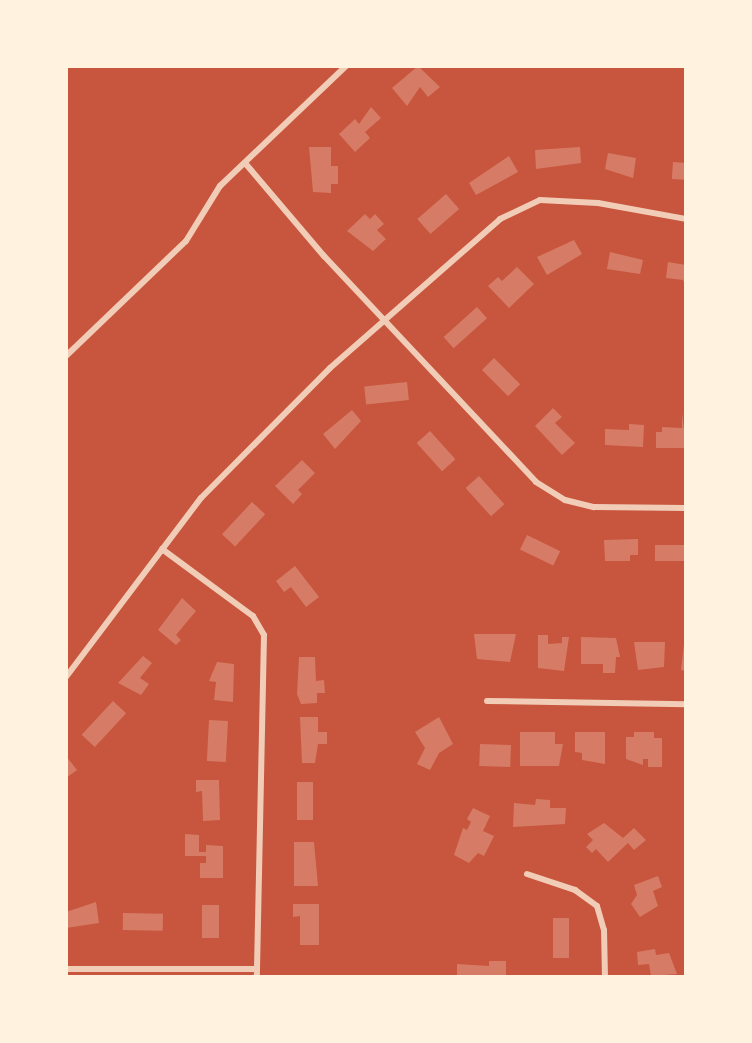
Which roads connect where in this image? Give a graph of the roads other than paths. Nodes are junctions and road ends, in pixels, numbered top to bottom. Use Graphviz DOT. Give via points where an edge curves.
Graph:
graph roads {
  1 [pos="346,66"];
  2 [pos="245,163"];
  3 [pos="685,219"];
  4 [pos="385,318"];
  5 [pos="66,356"];
  6 [pos="685,508"];
  7 [pos="162,549"];
  8 [pos="66,677"];
  9 [pos="487,701"];
  10 [pos="685,704"];
  11 [pos="527,874"];
  12 [pos="66,969"];
  13 [pos="257,973"];
  14 [pos="605,976"];
  1 -- 2 [label="street"];
  2 -- 4 [label="street" via="324,257"];
  2 -- 5 [label="street" via="220,186 186,241"];
  3 -- 4 [label="street" via="598,203 540,200 500,219"];
  4 -- 6 [label="street" via="536,482 565,500 594,507"];
  4 -- 7 [label="street" via="201,498"];
  7 -- 8 [label="street"];
  7 -- 13 [label="street" via="253,616 264,635"];
  9 -- 10 [label="street"];
  11 -- 14 [label="street" via="575,890 597,906 604,930"];
  12 -- 13 [label="street"];
}
